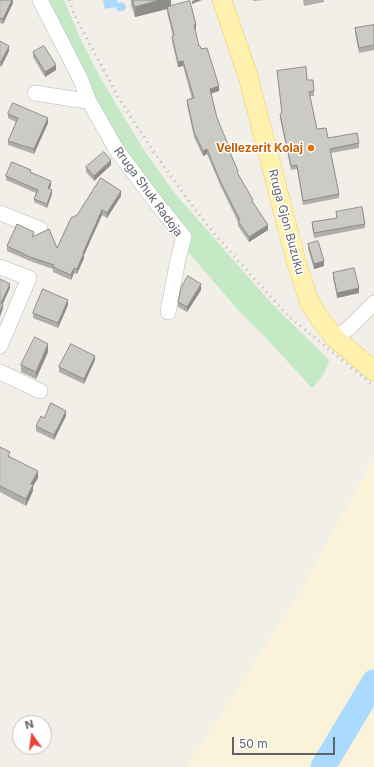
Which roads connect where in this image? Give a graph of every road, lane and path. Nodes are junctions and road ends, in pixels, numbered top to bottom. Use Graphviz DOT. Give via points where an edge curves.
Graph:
graph roads {
  1 [pos="40,0"];
  2 [pos="222,0"];
  3 [pos="35,93"];
  4 [pos="89,100"];
  5 [pos="0,212"];
  6 [pos="40,229"];
  7 [pos="0,267"];
  8 [pos="374,303"];
  9 [pos="168,312"];
  10 [pos="338,341"];
  11 [pos="0,346"];
  12 [pos="374,370"];
  13 [pos="0,372"];
  14 [pos="40,391"];
  1 -- 4 [label="street, Rruga Shuk Radoja"];
  2 -- 10 [label="main road, Rruga Gjon Buzuku" via="248,76 301,280 309,301"];
  3 -- 4 [label="street"];
  4 -- 9 [label="street, Rruga Shuk Radoja" via="116,149 184,237"];
  5 -- 6 [label="street"];
  7 -- 11 [label="street" via="29,278"];
  8 -- 10 [label="street"];
  10 -- 12 [label="main road, Rruga Gjon Buzuku"];
  13 -- 14 [label="street"];
}
